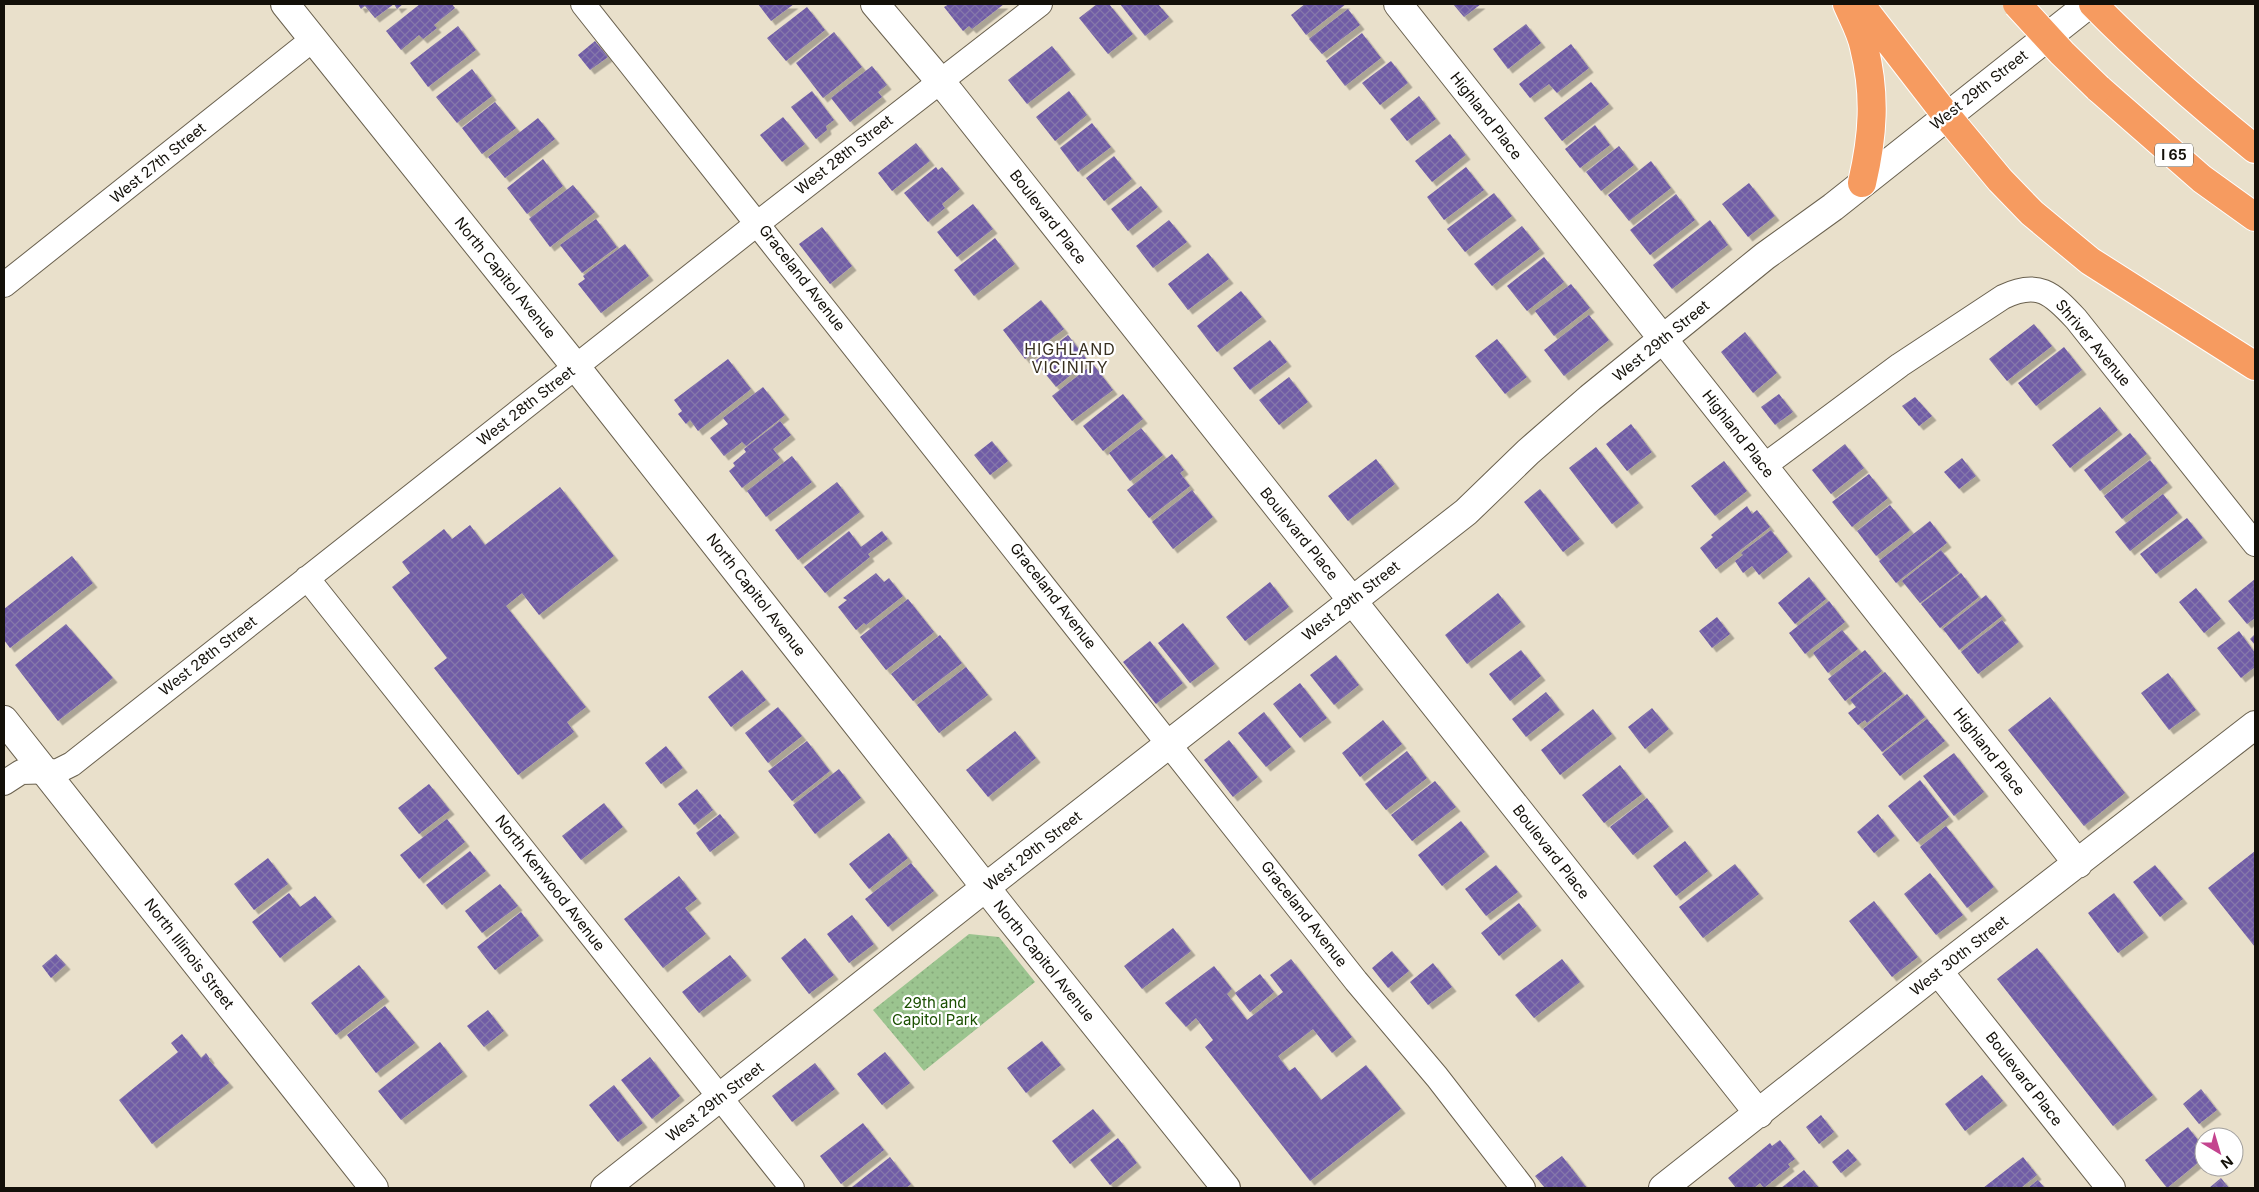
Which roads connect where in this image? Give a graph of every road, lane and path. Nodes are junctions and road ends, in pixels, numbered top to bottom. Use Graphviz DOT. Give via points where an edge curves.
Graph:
graph roads {
  1 [pos="285,4"];
  2 [pos="583,4"];
  3 [pos="875,4"];
  4 [pos="1040,4"];
  5 [pos="1398,4"];
  6 [pos="1847,4"];
  7 [pos="1860,4"];
  8 [pos="2017,4"];
  9 [pos="2088,4"];
  10 [pos="2093,4"];
  11 [pos="312,40"];
  12 [pos="940,81"];
  13 [pos="1946,115"];
  14 [pos="2255,148"];
  15 [pos="1862,183"];
  16 [pos="2255,217"];
  17 [pos="758,223"];
  18 [pos="4,285"];
  19 [pos="1663,340"];
  20 [pos="2255,366"];
  21 [pos="576,367"];
  22 [pos="1764,466"];
  23 [pos="2255,544"];
  24 [pos="307,578"];
  25 [pos="1352,600"];
  26 [pos="4,720"];
  27 [pos="2255,725"];
  28 [pos="1170,744"];
  29 [pos="43,770"];
  30 [pos="4,783"];
  31 [pos="2078,864"];
  32 [pos="986,887"];
  33 [pos="1938,971"];
  34 [pos="721,1097"];
  35 [pos="1759,1114"];
  36 [pos="1670,1186"];
  37 [pos="374,1188"];
  38 [pos="606,1188"];
  39 [pos="792,1188"];
  40 [pos="1226,1188"];
  41 [pos="1523,1188"];
  42 [pos="2111,1188"];
  1 -- 11 [label="main road, North Capitol Avenue"];
  2 -- 17 [label="street, Graceland Avenue"];
  3 -- 12 [label="main road, Boulevard Place"];
  4 -- 12 [label="street, West 28th Street"];
  5 -- 19 [label="main road, Highland Place"];
  6 -- 15 [label="highway" via="1864,45 1870,81 1871,147"];
  7 -- 13 [label="highway"];
  8 -- 16 [label="highway, I 65, bridge" via="2098,88 2202,179"];
  9 -- 13 [label="main road, West 29th Street"];
  10 -- 14 [label="highway" via="2143,54"];
  11 -- 18 [label="street, West 27th Street"];
  11 -- 21 [label="main road, North Capitol Avenue"];
  12 -- 17 [label="street, West 28th Street"];
  12 -- 25 [label="main road, Boulevard Place"];
  13 -- 15 [label="main road, West 29th Street"];
  13 -- 20 [label="highway" via="2000,180 2072,247"];
  15 -- 19 [label="main road, West 29th Street" via="1765,256"];
  17 -- 21 [label="street, West 28th Street"];
  17 -- 28 [label="street, Graceland Avenue"];
  19 -- 22 [label="main road, Highland Place"];
  19 -- 25 [label="main road, West 29th Street" via="1557,425 1466,512"];
  21 -- 24 [label="street, West 28th Street"];
  21 -- 32 [label="main road, North Capitol Avenue"];
  22 -- 23 [label="street, Shriver Avenue" via="1900,365 2003,297 2016,291 2037,289 2058,299 2076,319"];
  22 -- 31 [label="main road, Highland Place"];
  24 -- 29 [label="street, West 28th Street" via="72,764 58,771"];
  24 -- 34 [label="street, North Kenwood Avenue"];
  25 -- 28 [label="main road, West 29th Street"];
  25 -- 35 [label="main road, Boulevard Place"];
  26 -- 29 [label="main road, North Illinois Street"];
  27 -- 31 [label="main road, West 30th Street"];
  28 -- 32 [label="main road, West 29th Street"];
  28 -- 41 [label="street, Graceland Avenue"];
  29 -- 30 [label="street, West 28th Street" via="22,772"];
  29 -- 37 [label="main road, North Illinois Street"];
  31 -- 33 [label="main road, West 30th Street"];
  32 -- 34 [label="main road, West 29th Street"];
  32 -- 40 [label="main road, North Capitol Avenue"];
  33 -- 35 [label="main road, West 30th Street"];
  33 -- 42 [label="main road, Boulevard Place"];
  34 -- 38 [label="main road, West 29th Street"];
  34 -- 39 [label="street, North Kenwood Avenue"];
  35 -- 36 [label="main road, West 30th Street"];
}
